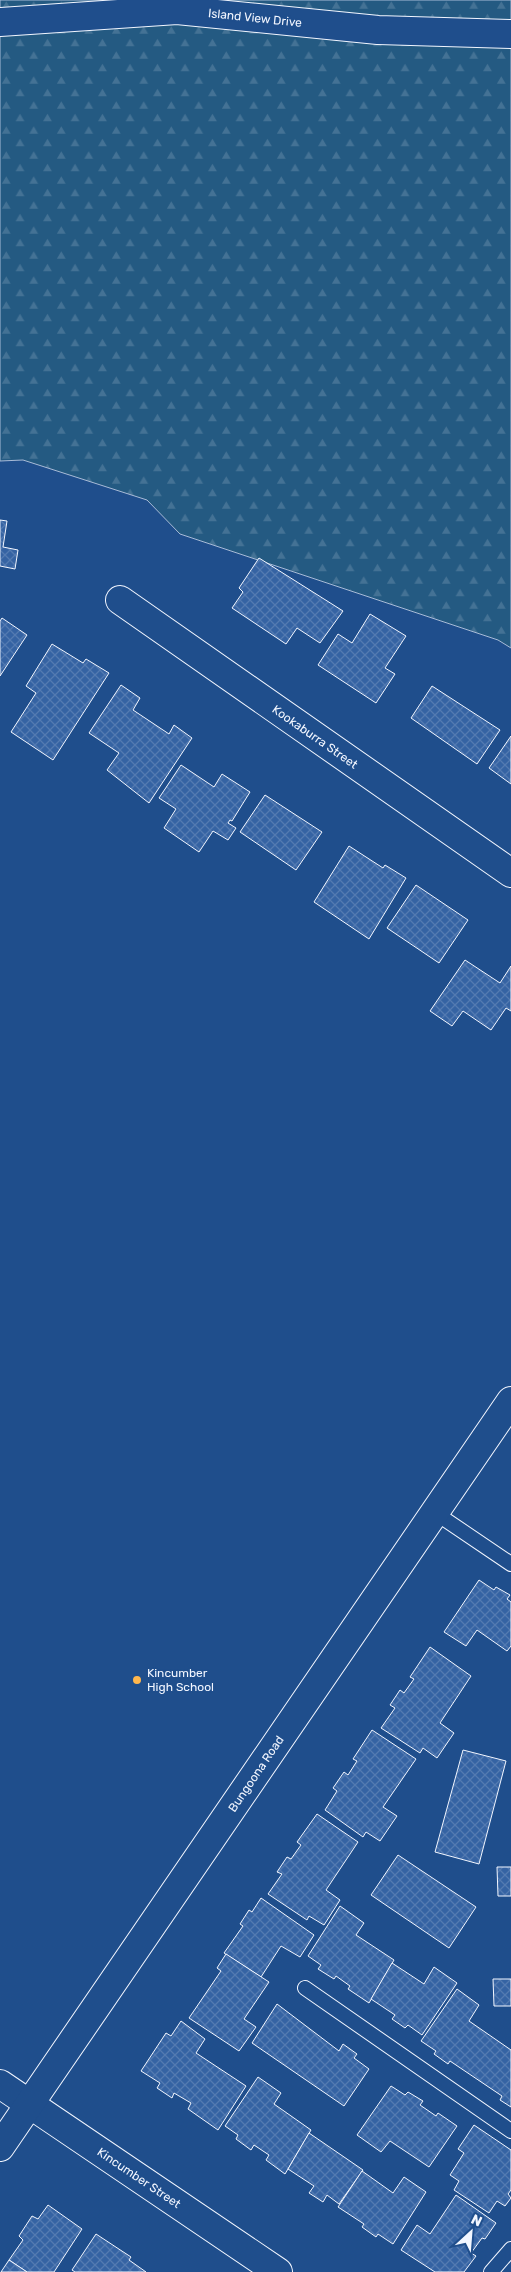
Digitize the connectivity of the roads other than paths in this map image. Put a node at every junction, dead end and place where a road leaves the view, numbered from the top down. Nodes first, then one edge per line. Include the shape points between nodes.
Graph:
1 (0, 22) edge
2 (511, 34) edge
3 (120, 600) dead end
4 (511, 873) edge
5 (511, 1401) edge
6 (434, 1512) junction
7 (511, 1564) edge
8 (306, 1988) dead end
9 (0, 2084) edge
10 (30, 2105) junction
11 (511, 2131) edge
12 (0, 2147) edge
13 (511, 2249) edge
14 (278, 2272) edge
15 (491, 2272) edge

1 - 2 street, Island View Drive via 177,10 378,30
3 - 4 street, Kookaburra Street
5 - 6 street, Bungoona Road
6 - 7 lane
6 - 10 street, Bungoona Road
8 - 11 lane
9 - 10 street, Kincumber Street
10 - 12 street, Bungoona Road
10 - 14 street, Kincumber Street
13 - 15 lane

